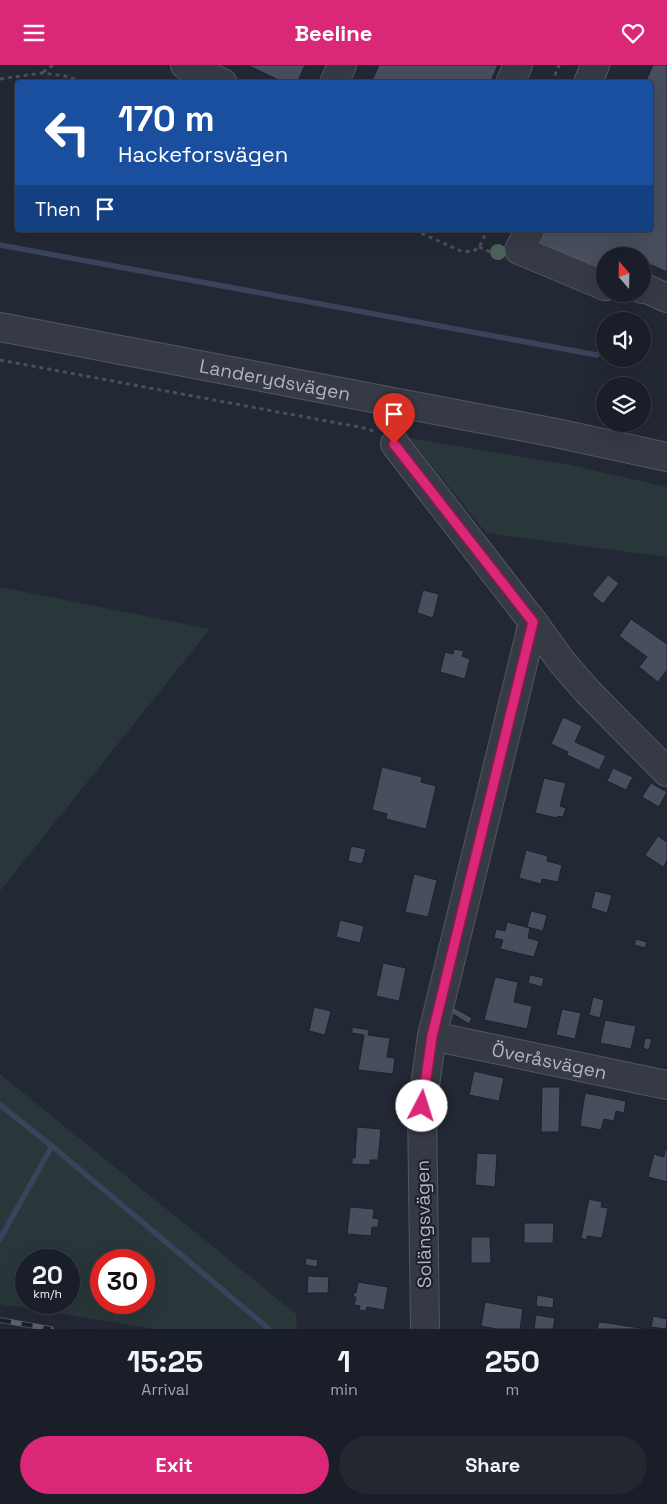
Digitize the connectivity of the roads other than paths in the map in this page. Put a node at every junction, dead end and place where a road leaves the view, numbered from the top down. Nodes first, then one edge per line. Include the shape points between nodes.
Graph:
1 (185, 65) edge
2 (342, 65) edge
3 (518, 65) edge
4 (595, 65) edge
5 (217, 80) edge
6 (335, 80) edge
7 (511, 80) edge
8 (589, 80) edge
9 (529, 232) edge
10 (596, 282) edge
11 (651, 291) edge
12 (667, 298) edge
13 (0, 327) edge
14 (394, 444) road end
15 (667, 457) edge
16 (533, 622) junction
17 (667, 772) edge
18 (432, 1036) junction
19 (667, 1085) edge
20 (426, 1329) edge

1 - 5 street
2 - 6 street
3 - 7 street
4 - 8 street
9 - 10 street via 519,250
11 - 12 street
13 - 15 street, Landerydsvägen
14 - 16 street
16 - 17 street via 587,691
16 - 18 street, Solängsvägen
18 - 19 street, Överåsvägen
18 - 20 street, Solängsvägen via 422,1106

